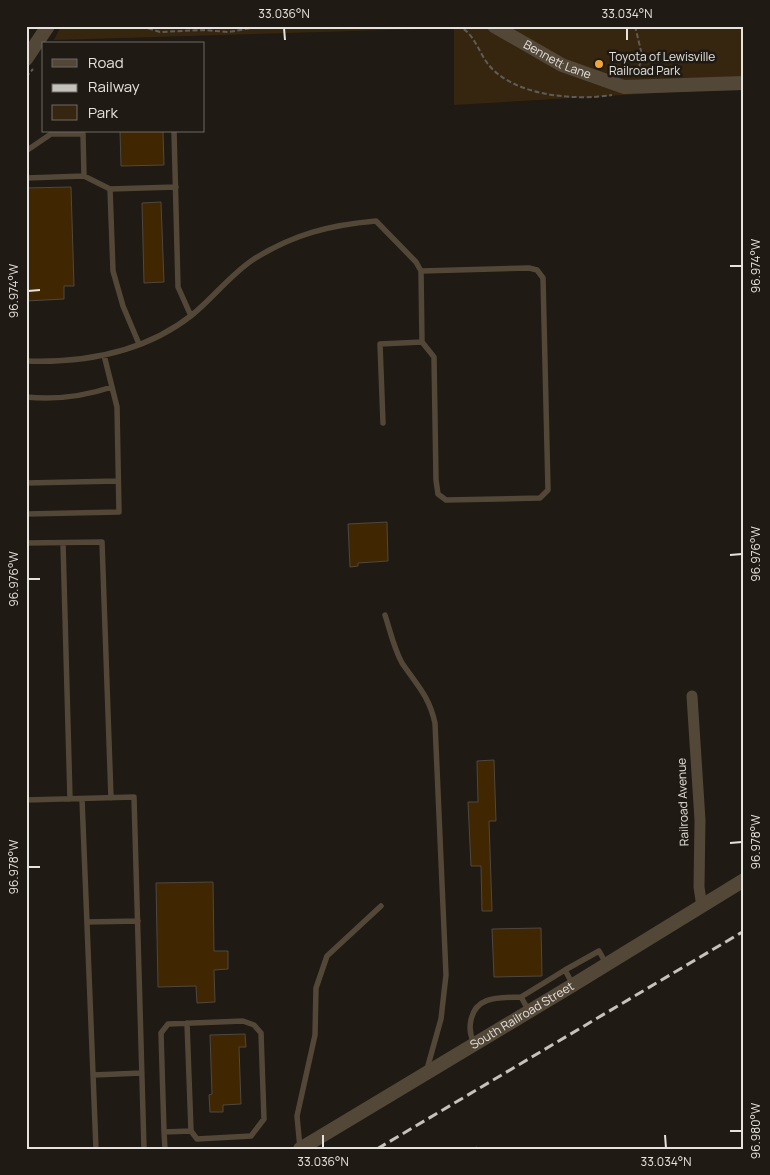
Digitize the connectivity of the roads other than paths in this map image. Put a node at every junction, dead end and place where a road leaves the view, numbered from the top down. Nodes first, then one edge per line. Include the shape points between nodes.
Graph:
1 (48, 26) edge
2 (494, 26) edge
3 (42, 42) edge
4 (41, 46) edge
5 (26, 59) edge
6 (744, 83) edge
7 (174, 132) edge
8 (26, 151) edge
9 (84, 176) junction
10 (26, 178) edge
11 (176, 187) junction
12 (110, 189) junction
13 (421, 271) junction
14 (190, 316) junction
15 (422, 342) junction
16 (140, 344) junction
17 (104, 355) junction
18 (26, 361) edge
19 (112, 387) junction
20 (26, 397) edge
21 (383, 423) dead end
22 (118, 481) junction
23 (26, 483) edge
24 (26, 514) edge
25 (26, 543) edge
26 (63, 543) junction
27 (386, 615) dead end
28 (692, 696) dead end
29 (111, 798) junction
30 (70, 799) junction
31 (82, 799) junction
32 (26, 800) edge
33 (744, 880) edge
34 (381, 906) dead end
35 (702, 907) junction
36 (138, 920) junction
37 (87, 922) junction
38 (607, 965) junction
39 (565, 970) junction
40 (573, 985) junction
41 (520, 997) junction
42 (529, 1012) junction
43 (187, 1023) junction
44 (474, 1045) junction
45 (142, 1073) junction
46 (426, 1073) junction
47 (93, 1075) junction
48 (164, 1132) junction
49 (191, 1132) junction
50 (300, 1148) edge
51 (96, 1149) edge
52 (144, 1149) edge
53 (165, 1149) edge

1 - 3 street
2 - 6 street, Bennett Lane via 562,65 624,87
4 - 5 street
7 - 11 lane
8 - 9 lane via 50,134 82,134
9 - 10 lane
9 - 12 lane
11 - 12 lane
11 - 14 lane via 178,287
12 - 16 lane via 113,271 123,306
13 - 14 lane via 376,221 336,224 283,243 253,260
13 - 15 lane
13 - 15 lane via 529,268 537,270 543,278 548,490 540,498 446,500 438,494 434,357
14 - 16 lane
15 - 21 lane via 380,344
16 - 17 lane
17 - 18 lane via 54,362
17 - 19 lane
19 - 20 lane via 65,397
19 - 22 lane via 117,407
22 - 23 lane
22 - 24 lane via 119,512
25 - 26 lane
26 - 29 lane via 102,542
26 - 30 lane
27 - 46 lane via 402,662 432,706 435,724 446,975 441,1019
28 - 35 street, Railroad Avenue
29 - 31 lane
29 - 36 lane via 134,797
30 - 31 lane
30 - 32 lane
31 - 37 lane
33 - 35 street, South Railroad Street
34 - 50 lane via 327,956 318,980 315,1035 297,1116
35 - 38 street, South Railroad Street
36 - 37 lane
36 - 45 lane
37 - 47 lane
38 - 39 lane via 599,951
38 - 40 street, South Railroad Street
39 - 40 lane
39 - 41 lane
40 - 42 street, South Railroad Street
41 - 42 lane
41 - 44 lane via 491,999 474,1008 469,1027
42 - 44 street, South Railroad Street
43 - 48 lane via 168,1024 161,1033
43 - 49 lane
43 - 49 lane via 243,1021 254,1025 261,1033 264,1119 258,1130 251,1136 197,1139
44 - 46 street, South Railroad Street
45 - 47 lane
45 - 52 lane
46 - 50 street, South Railroad Street
47 - 51 lane
48 - 49 lane
48 - 53 lane

